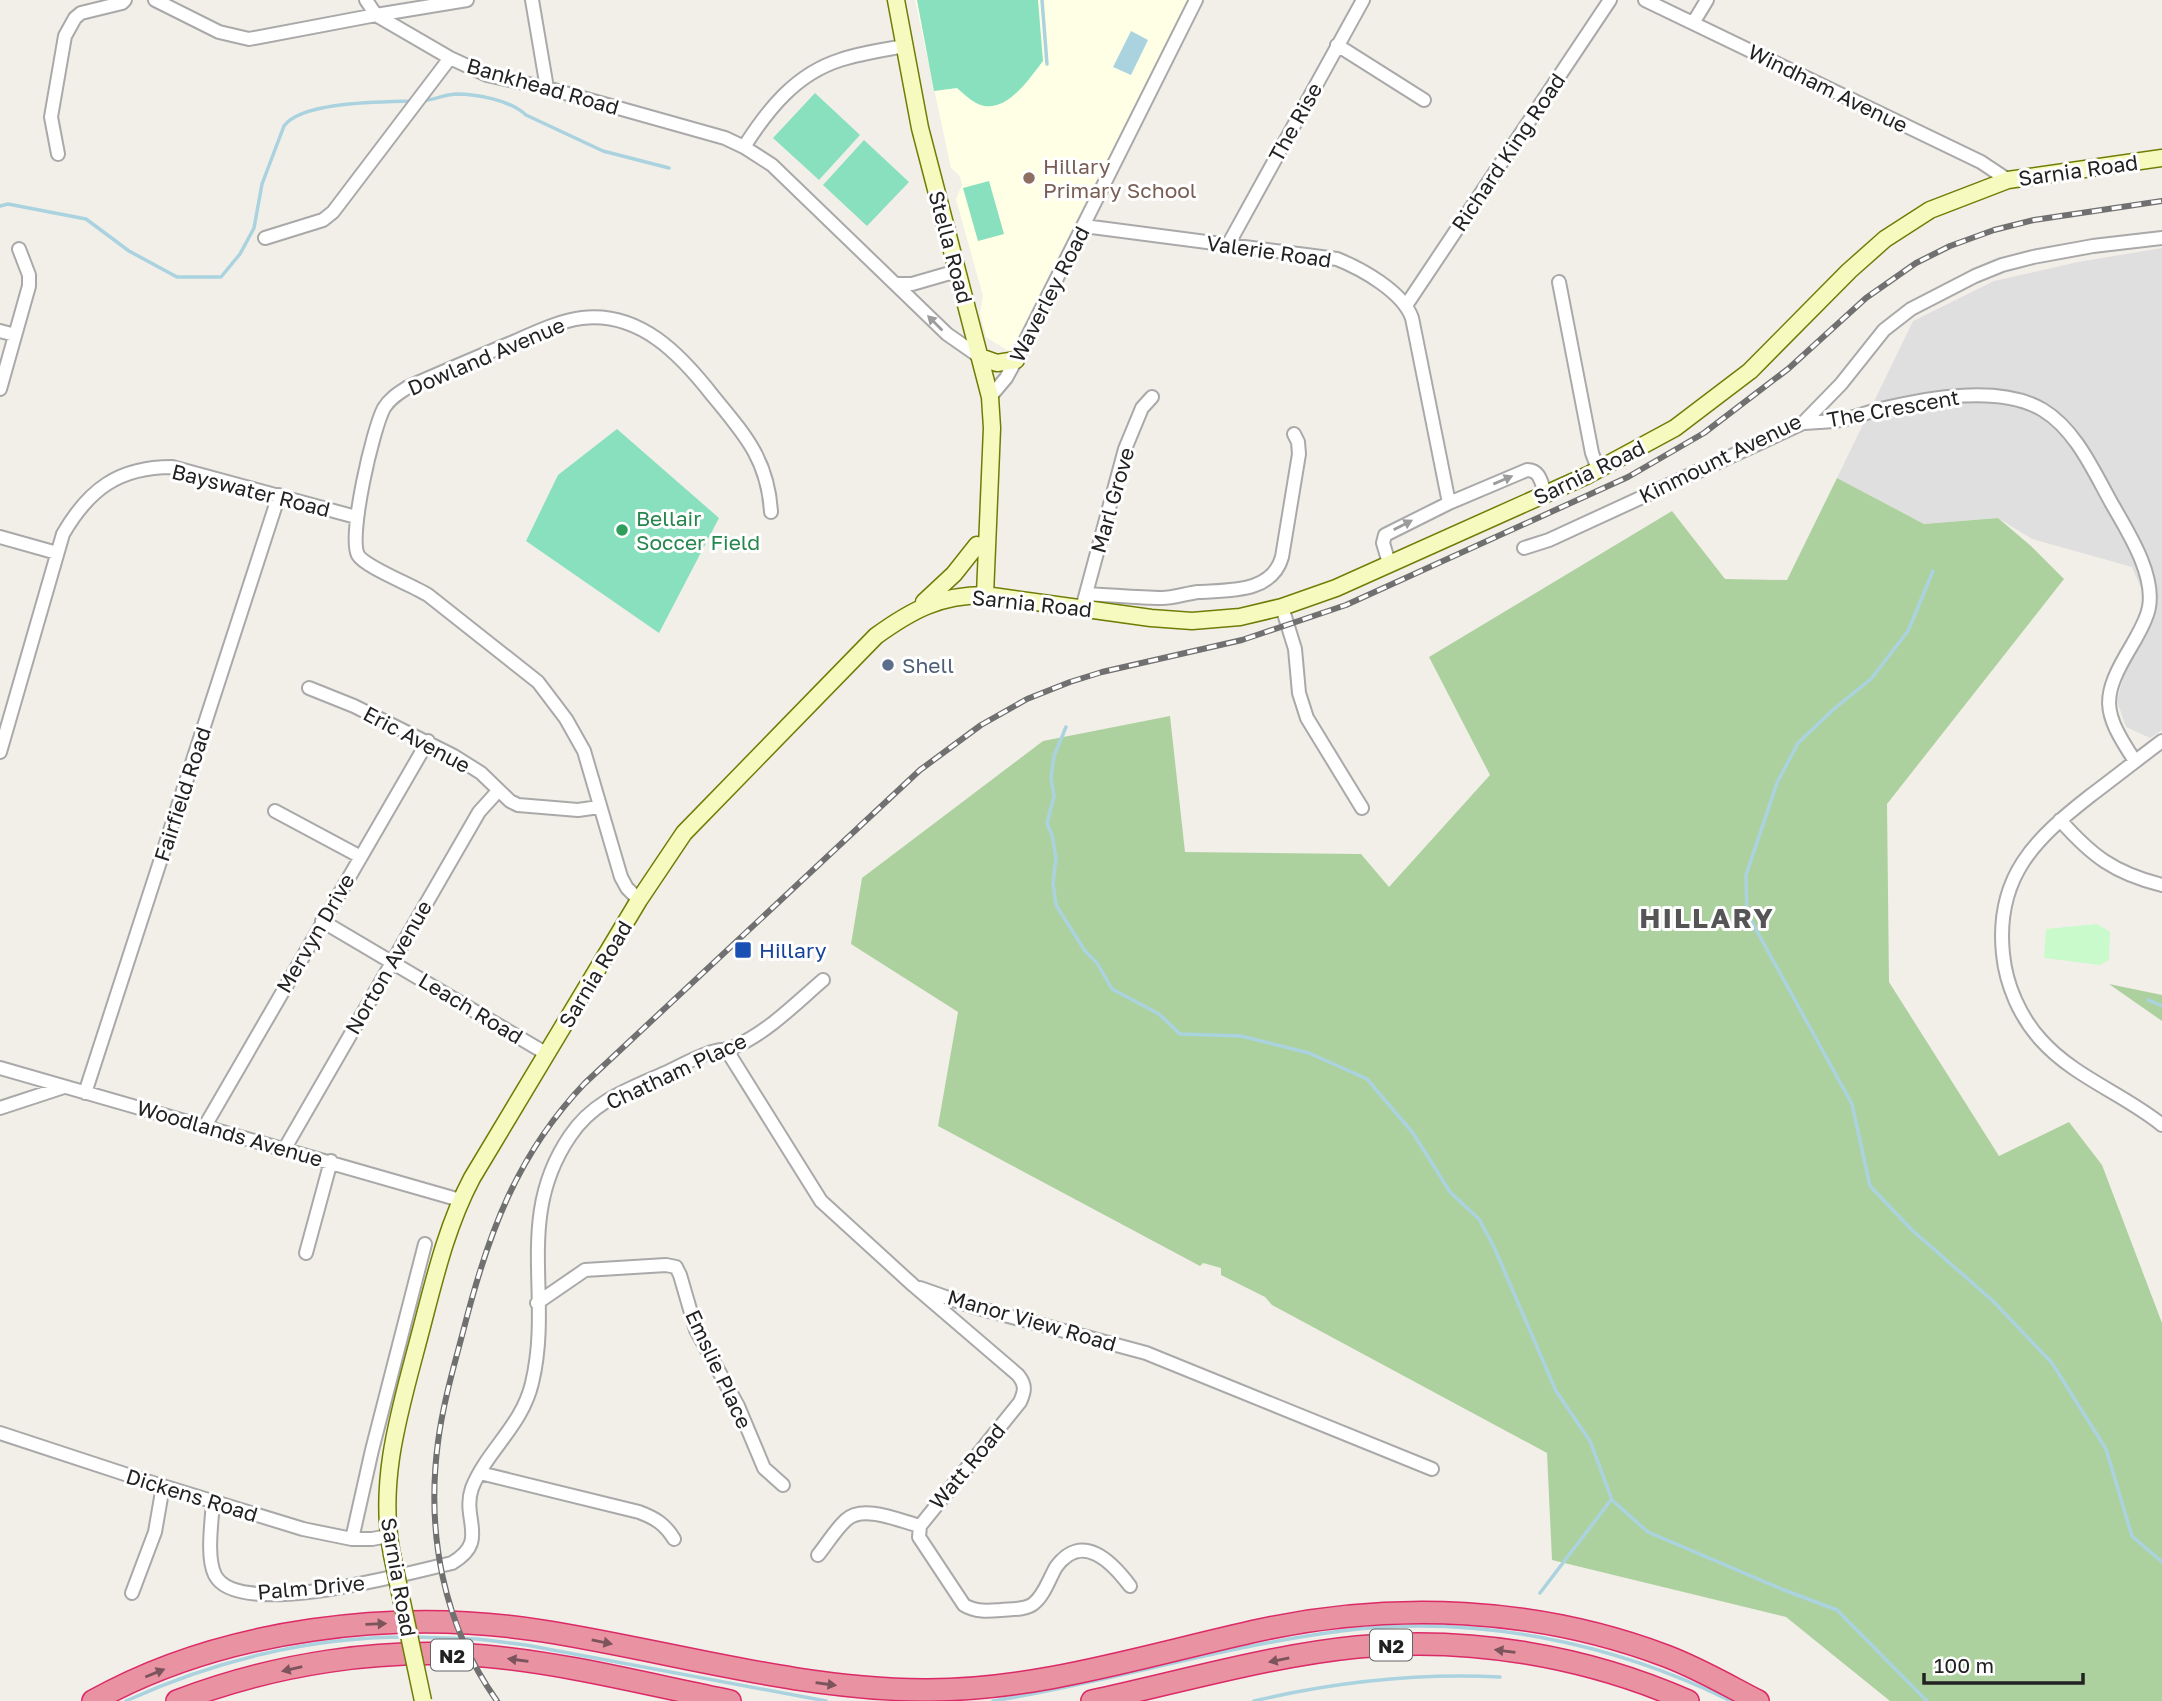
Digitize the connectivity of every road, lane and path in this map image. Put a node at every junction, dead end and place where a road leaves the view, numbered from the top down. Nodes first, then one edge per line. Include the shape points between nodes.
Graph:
1 (125, 0) edge
2 (155, 0) edge
3 (366, 0) edge
4 (467, 0) edge
5 (532, 0) edge
6 (896, 0) edge
7 (1196, 0) edge
8 (1363, 0) edge
9 (1610, 0) edge
10 (1645, 0) edge
11 (1707, 0) edge
12 (376, 15) junction
13 (1693, 23) junction
14 (905, 46) junction
15 (1337, 46) junction
16 (450, 58) junction
17 (547, 88) junction
18 (1424, 100) dead end
19 (744, 147) junction
20 (58, 154) dead end
21 (2162, 158) edge
22 (2008, 180) junction
23 (1084, 226) junction
24 (265, 238) dead end
25 (2162, 238) edge
26 (1228, 246) junction
27 (19, 249) dead end
28 (957, 271) junction
29 (1559, 282) dead end
30 (896, 284) junction
31 (1406, 304) junction
32 (0, 331) edge
33 (15, 335) junction
34 (980, 357) junction
35 (1016, 360) junction
36 (0, 389) edge
37 (990, 397) junction
38 (1152, 397) dead end
39 (1803, 423) junction
40 (1294, 434) dead end
41 (1598, 470) junction
42 (1545, 494) junction
43 (279, 495) junction
44 (988, 496) junction
45 (1449, 503) junction
46 (771, 512) dead end
47 (356, 517) junction
48 (0, 537) edge
49 (978, 545) junction
50 (1524, 548) dead end
51 (57, 553) junction
52 (1389, 564) junction
53 (979, 595) junction
54 (1084, 601) junction
55 (1282, 607) junction
56 (914, 611) junction
57 (309, 688) dead end
58 (428, 741) junction
59 (2162, 741) edge
60 (0, 752) edge
61 (2135, 761) junction
62 (498, 791) junction
63 (599, 807) junction
64 (1362, 808) dead end
65 (275, 811) dead end
66 (2060, 820) junction
67 (359, 856) junction
68 (2162, 885) edge
69 (639, 900) junction
70 (322, 921) junction
71 (391, 961) junction
72 (823, 980) dead end
73 (726, 1049) junction
74 (547, 1054) junction
75 (0, 1068) edge
76 (65, 1087) junction
77 (85, 1093) junction
78 (0, 1108) edge
79 (2162, 1125) edge
80 (205, 1126) junction
81 (285, 1148) junction
82 (331, 1161) junction
83 (460, 1200) junction
84 (425, 1244) dead end
85 (306, 1253) dead end
86 (913, 1285) junction
87 (537, 1303) junction
88 (408, 1309) junction
89 (426, 1312) junction
90 (0, 1433) edge
91 (1432, 1469) dead end
92 (480, 1473) junction
93 (783, 1485) dead end
94 (163, 1486) junction
95 (213, 1501) junction
96 (920, 1526) junction
97 (388, 1536) junction
98 (352, 1539) junction
99 (674, 1539) dead end
100 (818, 1555) dead end
101 (1130, 1586) dead end
102 (132, 1593) dead end
103 (1549, 1657) junction
104 (93, 1701) edge
105 (177, 1701) edge
106 (423, 1701) edge
107 (730, 1701) edge
108 (1092, 1701) edge
109 (1660, 1701) edge
110 (1688, 1701) edge
111 (1758, 1701) edge

1 - 20 street via 82,12 65,36 51,117
2 - 12 street via 219,32 249,39
3 - 12 street
4 - 12 street
5 - 17 street
6 - 14 main road, Stella Road
7 - 23 street, Waverley Road
8 - 15 street, The Rise
9 - 31 street, Richard King Road
10 - 13 street, Windham Avenue
11 - 13 street
12 - 16 street, Bankhead Road
13 - 22 street, Windham Avenue via 1981,162
14 - 19 street via 838,60 807,76 772,106
14 - 28 main road, Stella Road via 920,128
15 - 18 street
15 - 26 street, The Rise
16 - 17 street, Bankhead Road via 487,75
16 - 24 street via 333,212 323,220
17 - 19 street, Bankhead Road
19 - 30 street, Bankhead Road via 772,165
21 - 22 main road, Sarnia Road
22 - 41 main road, Sarnia Road via 1930,210 1885,239 1723,393 1675,428
23 - 26 street, Valerie Road
23 - 35 street, Waverley Road
25 - 39 street, Kinmount Avenue via 2033,257 1975,276 1911,309 1884,330
26 - 31 street, Valerie Road via 1337,259
27 - 33 street via 29,286
28 - 30 street
28 - 34 main road, Stella Road
29 - 41 street
34 -> 30 street, Bankhead Road via 947,334
31 - 45 street
32 - 33 street
33 - 36 street
34 - 35 main road via 997,363
34 - 37 main road, Stella Road
35 - 37 street, Waverley Road
37 - 44 main road, Stella Road
38 - 54 street, Marl Grove via 1142,408 1125,449
39 - 50 street, Kinmount Avenue
39 - 61 street, The Crescent via 1969,395 2029,403 2062,426 2112,504 2148,578 2149,609 2109,696 2113,729
40 - 54 street via 1299,454 1276,572 1242,589
41 - 42 main road, Sarnia Road
45 -> 42 street via 1527,470 1538,473
42 - 52 main road, Sarnia Road
43 - 47 street, Bayswater Road
43 - 51 street, Bayswater Road via 172,467 131,472 92,494 74,515
43 - 77 street, Fairfield Road
44 - 49 main road, Stella Road
44 - 53 main road, Stella Road
52 -> 45 street via 1385,535
46 - 47 street, Dowland Avenue via 760,461 681,357 631,325 582,318 547,328 395,395 379,422
47 - 63 street, Dowland Avenue via 355,546 366,563 428,595 551,697 584,751
48 - 51 street
49 - 53 main road, Stella Road
49 - 56 main road
51 - 60 street, Bayswater Road
52 - 55 main road, Sarnia Road
53 - 54 main road, Sarnia Road
53 - 56 main road, Sarnia Road via 944,598
54 - 55 main road, Sarnia Road via 1192,621
55 - 64 street via 1307,718
56 - 69 main road, Sarnia Road via 876,636 848,663 684,833
57 - 58 street, Eric Avenue
58 - 62 street, Eric Avenue via 481,773
58 - 67 street, Mervyn Drive
59 - 61 street
61 - 66 street
62 - 63 street, Eric Avenue via 510,801 530,807
62 - 71 street, Norton Avenue via 479,811
63 - 69 street, Dowland Avenue via 621,877
65 - 67 street
66 - 68 street via 2103,861
66 - 79 street via 2028,853 2012,883 2002,930 2008,982 2040,1040
67 - 70 street, Mervyn Drive
69 - 74 main road, Sarnia Road
70 - 71 street, Leach Road
70 - 80 street, Mervyn Drive
71 - 74 street, Leach Road
71 - 81 street, Norton Avenue
72 - 73 street, Chatham Place via 773,1022
73 - 86 street, Manor View Road via 813,1192
73 - 87 street, Chatham Place via 619,1092 587,1115 570,1135 543,1189
74 - 83 main road, Sarnia Road
75 - 76 street, Woodlands Avenue
76 - 77 street, Woodlands Avenue
76 - 78 street
77 - 80 street, Woodlands Avenue
80 - 81 street, Woodlands Avenue
81 - 82 street, Woodlands Avenue
82 - 83 street, Woodlands Avenue
82 - 85 street
83 - 89 main road, Sarnia Road
84 - 88 street
86 - 91 street, Manor View Road via 971,1306 1146,1353
86 - 96 street, Watt Road via 1024,1383 1020,1402
87 - 92 street, Palm Drive via 535,1369 528,1396
87 - 93 street, Emslie Place via 592,1268 676,1267 696,1330 738,1406 760,1461
88 - 89 street
88 - 98 street
89 - 97 main road, Sarnia Road via 388,1468
90 - 94 street, Dickens Road
92 - 95 street, Palm Drive via 471,1494 472,1541 463,1557 341,1589 247,1593 222,1584 211,1562
92 - 99 street via 639,1511 656,1519
94 - 95 street, Dickens Road
94 - 102 street via 152,1542
95 - 98 street, Dickens Road
96 - 100 street via 878,1515 851,1517
96 - 101 street, Watt Road via 919,1536 970,1609 1028,1607 1039,1598 1057,1566 1078,1552 1094,1552
97 - 98 street, Dickens Road
97 - 106 main road, Sarnia Road, bridge
103 -> 108 highway, N2 via 1480,1647 1357,1647 1283,1658
103 - 109 highway
103 - 110 highway, N2 via 1634,1679
104 -> 111 highway, N2 via 190,1659 273,1637 372,1624 486,1624 796,1680 881,1690 931,1690 1050,1677 1319,1619 1404,1612 1510,1618 1600,1635 1675,1659
107 -> 105 highway, N2 via 525,1661 440,1654 322,1662

